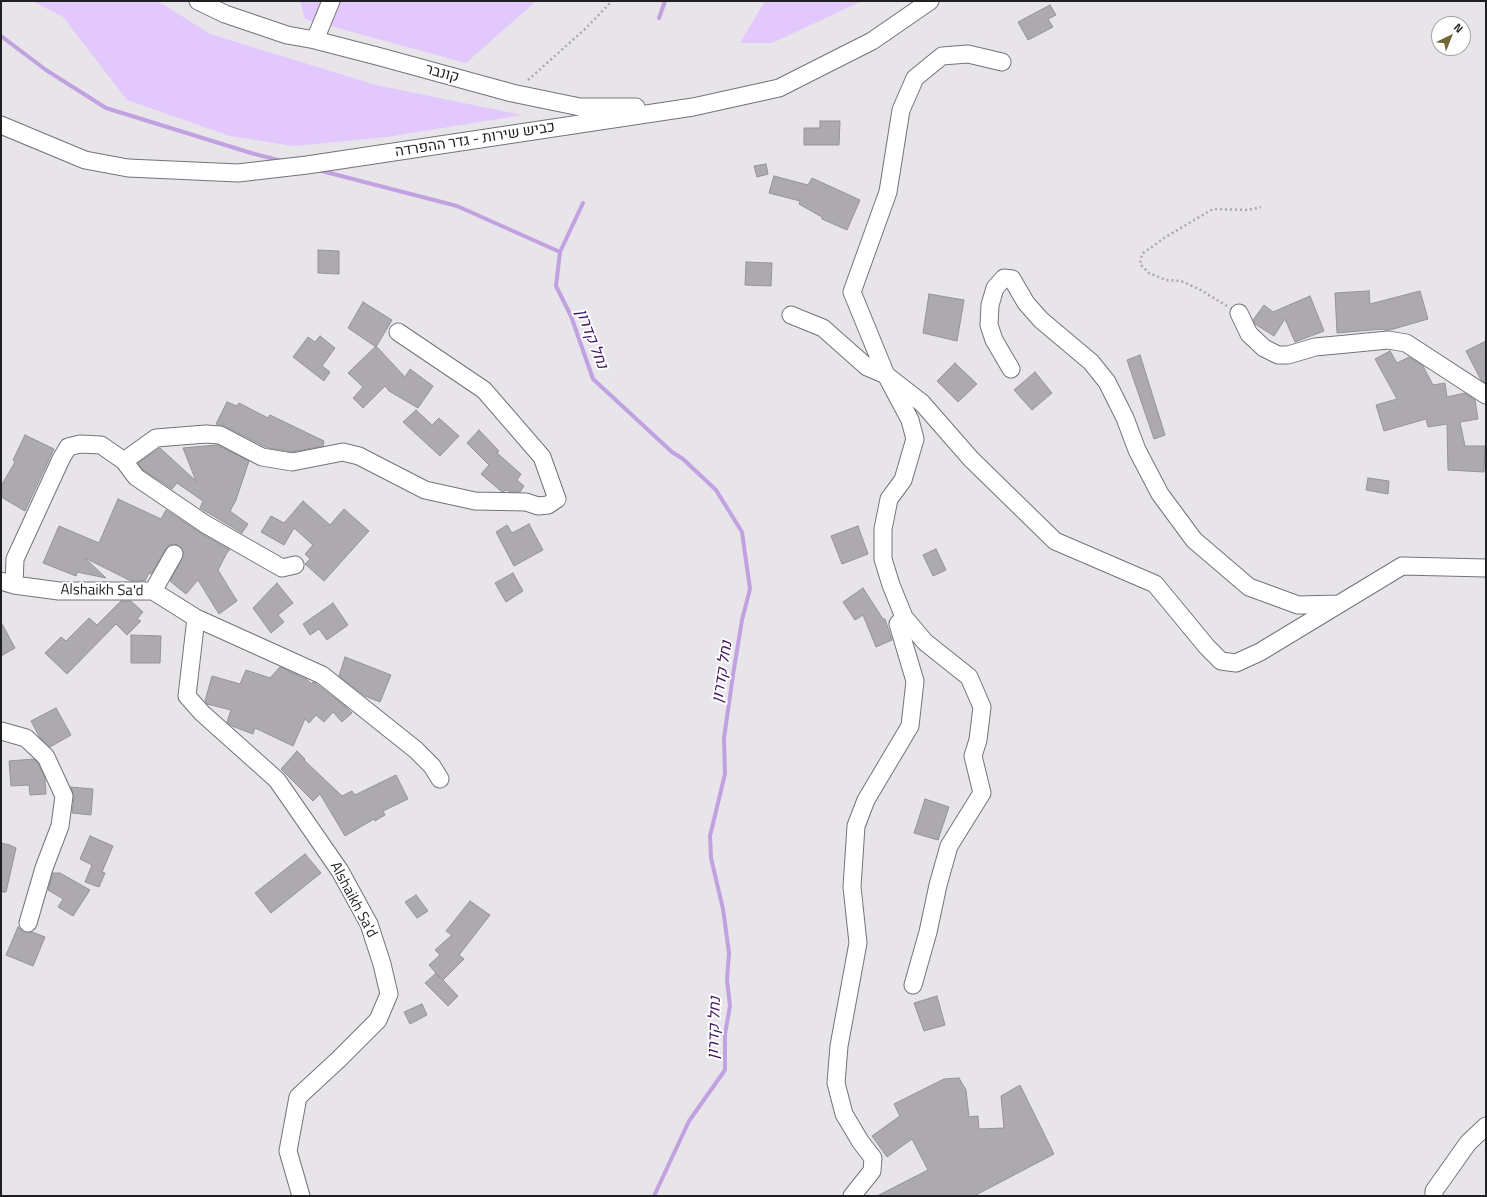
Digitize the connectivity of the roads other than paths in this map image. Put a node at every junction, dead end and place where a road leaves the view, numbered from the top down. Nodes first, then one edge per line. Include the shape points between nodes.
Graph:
1 (198, 1) edge
2 (331, 1) edge
3 (930, 1) edge
4 (315, 40) junction
5 (1002, 62) dead end
6 (693, 107) junction
7 (1, 125) edge
8 (1239, 313) road end
9 (791, 315) dead end
10 (398, 332) dead end
11 (1012, 369) dead end
12 (886, 375) junction
13 (1486, 395) edge
14 (124, 461) junction
15 (174, 554) dead end
16 (295, 565) dead end
17 (1486, 568) edge
18 (7, 583) edge
19 (153, 591) junction
20 (1341, 604) junction
21 (904, 617) junction
22 (196, 618) junction
23 (1, 731) edge
24 (440, 779) dead end
25 (28, 923) dead end
26 (913, 985) dead end
27 (1486, 1126) edge
28 (302, 1196) edge
29 (852, 1196) edge
30 (1434, 1196) edge

1 - 4 street, קונבר via 225,14 280,33
2 - 4 street
3 - 6 street, כביש שירות - גדר ההפרדה via 872,41 779,88
4 - 6 street, קונבר via 512,93 580,107
5 - 12 street via 968,54 942,56 914,78 901,110 888,192 852,292
6 - 7 street, כביש שירות - גדר ההפרדה via 238,173 128,168 85,160
8 - 13 street via 1249,334 1264,348 1278,354 1288,355 1315,347 1388,340 1406,343
9 - 12 street via 823,328 867,367
10 - 14 street via 484,390 542,457 557,499 548,505 538,506 526,502 475,502 425,490 359,456 343,452 292,462 262,457 220,435 156,438
11 - 20 street via 994,340 989,325 990,305 995,288 1004,278 1012,279 1026,303 1041,320 1091,362 1107,382 1160,494 1194,540 1250,587 1298,605
12 - 20 street via 922,403 971,459 1055,541 1155,584 1221,661 1236,663 1260,652
12 - 21 street via 910,420 915,440 904,480 889,499 883,529 883,559
14 - 16 street via 136,477 205,524 282,568
14 - 18 street via 101,445 80,444 68,447 15,559
15 - 19 street
17 - 20 street via 1402,566
18 - 19 street, Alshaikh Sa'd via 59,591
19 - 22 street, Alshaikh Sa'd
21 - 26 street via 925,642 969,677 982,707 978,740 973,756 982,793 949,846
21 - 29 street via 898,624 915,681 910,726 866,800 856,826 852,887 858,943 839,1046 836,1083 844,1114 873,1158 872,1171
22 - 24 street, Alshaikh Sa'd via 322,675 416,750 432,766
22 - 28 street, Alshaikh Sa'd via 187,696 202,713 277,780 336,866 369,924 389,994 378,1020 298,1097 288,1151
23 - 25 street via 26,738 46,758 64,796 60,826 44,868
27 - 30 street via 1468,1143 1434,1191

